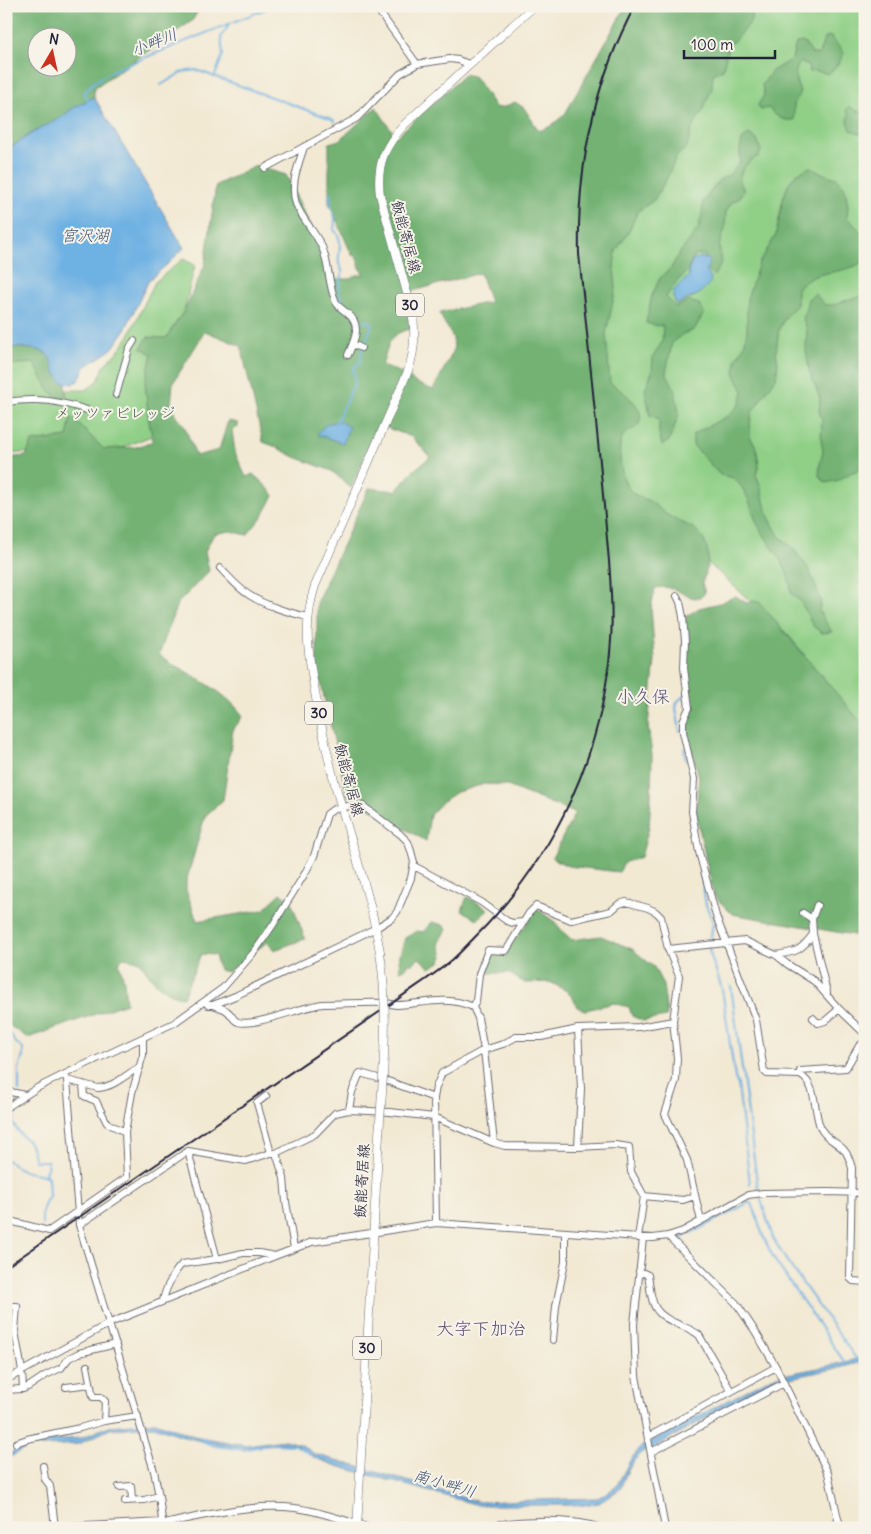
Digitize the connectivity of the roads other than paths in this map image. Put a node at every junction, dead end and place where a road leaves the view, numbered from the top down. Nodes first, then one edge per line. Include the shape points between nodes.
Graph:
1 (375, 6) edge
2 (534, 6) edge
3 (417, 64) junction
4 (469, 64) junction
5 (304, 147) junction
6 (266, 168) dead end
7 (134, 340) dead end
8 (353, 344) junction
9 (361, 348) dead end
10 (348, 355) dead end
11 (116, 396) dead end
12 (6, 402) edge
13 (90, 412) dead end
14 (220, 568) dead end
15 (677, 596) dead end
16 (307, 617) junction
17 (341, 807) junction
18 (414, 866) junction
19 (817, 904) dead end
20 (802, 913) dead end
21 (812, 919) junction
22 (523, 922) junction
23 (376, 928) junction
24 (813, 934) junction
25 (726, 943) junction
26 (668, 949) junction
27 (776, 955) junction
28 (827, 995) junction
29 (205, 1002) junction
30 (212, 1005) junction
31 (473, 1007) junction
32 (838, 1009) junction
33 (812, 1018) dead end
34 (672, 1020) junction
35 (578, 1029) junction
36 (865, 1034) edge
37 (142, 1039) junction
38 (865, 1041) edge
39 (484, 1050) junction
40 (140, 1067) junction
41 (800, 1075) junction
42 (66, 1077) junction
43 (83, 1084) junction
44 (6, 1092) edge
45 (25, 1095) junction
46 (266, 1096) dead end
47 (434, 1098) junction
48 (6, 1108) edge
49 (349, 1110) junction
50 (434, 1117) junction
51 (125, 1132) junction
52 (494, 1143) junction
53 (578, 1148) junction
54 (188, 1151) junction
55 (274, 1153) junction
56 (851, 1192) junction
57 (865, 1193) edge
58 (644, 1196) junction
59 (695, 1196) junction
60 (77, 1212) junction
61 (6, 1220) edge
62 (701, 1221) junction
63 (436, 1223) junction
64 (79, 1225) junction
65 (374, 1233) junction
66 (565, 1233) junction
67 (668, 1236) junction
68 (640, 1238) junction
69 (294, 1248) junction
70 (275, 1256) junction
71 (217, 1259) junction
72 (639, 1271) junction
73 (865, 1282) edge
74 (163, 1301) junction
75 (6, 1306) edge
76 (110, 1323) junction
77 (554, 1340) dead end
78 (116, 1344) junction
79 (87, 1366) dead end
80 (777, 1369) junction
81 (22, 1371) junction
82 (6, 1380) edge
83 (784, 1382) junction
84 (90, 1384) junction
85 (66, 1388) dead end
86 (23, 1389) junction
87 (6, 1390) edge
88 (731, 1391) junction
89 (139, 1417) junction
90 (104, 1421) junction
91 (648, 1438) junction
92 (16, 1443) dead end
93 (651, 1451) junction
94 (43, 1466) dead end
95 (119, 1487) dead end
96 (160, 1496) junction
97 (163, 1524) edge
98 (839, 1524) edge
99 (144, 1525) edge
100 (357, 1526) edge
101 (55, 1527) edge
102 (48, 1528) edge
103 (370, 1528) edge
104 (478, 1528) edge
105 (601, 1528) edge
106 (665, 1528) edge
107 (829, 1528) edge

1 - 3 street
2 - 4 main road, 飯能寄居線 / 30
3 - 4 street via 450,59
3 - 5 street via 400,74 357,118
4 - 16 main road, 飯能寄居線 / 30 via 397,132 384,151 380,195 412,311 414,346 408,371 315,586
5 - 6 street
5 - 8 street via 294,185 296,204 322,248 335,301 354,321
7 - 11 street
8 - 9 street
8 - 10 street
12 - 13 street via 43,400 66,403
14 - 16 street via 251,596
15 - 25 street via 684,633 689,708 682,726 694,779 692,812 699,852
16 - 17 main road, 飯能寄居線 / 30 via 307,644 320,720
17 - 18 street via 363,806 400,834 408,842
17 - 23 main road, 飯能寄居線 / 30
17 - 29 street via 327,814 314,856 256,951 223,988
18 - 22 street via 481,902 508,921
18 - 23 street via 397,912
19 - 21 street
20 - 21 street
21 - 24 street
22 - 26 street via 536,906 571,920 611,911 626,902 648,908 661,917
22 - 31 street via 506,951 488,950 479,974
23 - 30 street
23 - 65 main road, 飯能寄居線 / 30, bridge via 385,994 385,1036
24 - 27 street via 797,951
24 - 28 street
25 - 26 street
25 - 27 street via 745,941
25 - 41 street via 756,1020 764,1071 772,1075
26 - 34 street via 679,976
27 - 28 street via 814,980
28 - 32 street
29 - 30 street
29 - 37 street
30 - 31 street via 243,1022 265,1020 323,1004 395,1005 435,1000
31 - 39 street
32 - 33 street via 825,1021 818,1023
32 - 36 street
34 - 35 street via 639,1027
34 - 59 street via 676,1080 665,1114 687,1160
35 - 39 street via 541,1037 516,1037
35 - 53 street via 581,1089
37 - 40 street
37 - 42 street
38 - 41 street via 846,1068 800,1071
39 - 47 street via 442,1073
39 - 52 street
40 - 43 street via 103,1088
40 - 51 street
41 - 56 street via 810,1083 820,1128 845,1150 849,1158
42 - 43 street
42 - 45 street
42 - 60 street
43 - 51 street via 84,1096 96,1101 108,1123
44 - 45 street
45 - 48 street
46 - 55 street via 257,1103
47 - 49 street via 360,1073
47 - 50 street
49 - 50 street
49 - 55 street via 335,1113 316,1134
50 - 52 street
50 - 63 street
51 - 60 street via 127,1177
52 - 53 street
53 - 58 street via 629,1147 631,1172
54 - 55 street via 246,1161
54 - 64 street
54 - 71 street
55 - 69 street via 284,1178
56 - 57 street
56 - 62 street via 763,1192 739,1199
56 - 73 street via 850,1278
58 - 59 street via 683,1200
58 - 68 street
59 - 62 street
60 - 61 street via 49,1231
60 - 64 street
62 - 67 street
63 - 65 street
63 - 66 street
64 - 76 street
65 - 69 street via 312,1242
65 - 100 main road, 飯能寄居線 / 30
66 - 68 street
66 - 77 street via 565,1262 556,1306
67 - 68 street
67 - 80 street via 736,1303
68 - 72 street
69 - 70 street
70 - 71 street via 243,1253
70 - 74 street
71 - 74 street via 182,1264
72 - 88 street via 648,1275 655,1308 699,1335
72 - 91 street via 634,1324 636,1376
74 - 76 street
75 - 81 street via 17,1306 15,1331
76 - 78 street
76 - 81 street
78 - 86 street via 79,1353 69,1358 61,1368
78 - 89 street
79 - 84 street
80 - 83 street
80 - 88 street
81 - 82 street
81 - 86 street
83 - 93 street
83 - 98 street via 828,1473
84 - 85 street
84 - 90 street via 93,1397 105,1401
86 - 87 street
88 - 91 street
89 - 90 street
89 - 96 street
90 - 92 street
91 - 93 street
93 - 106 street
94 - 101 street via 50,1486
95 - 96 street via 131,1486 128,1501
96 - 97 street
97 - 99 street
97 - 100 street via 244,1509 277,1507 312,1511
98 - 107 street
99 - 101 street
100 - 103 street
101 - 102 street
104 - 105 street via 561,1521 587,1523

